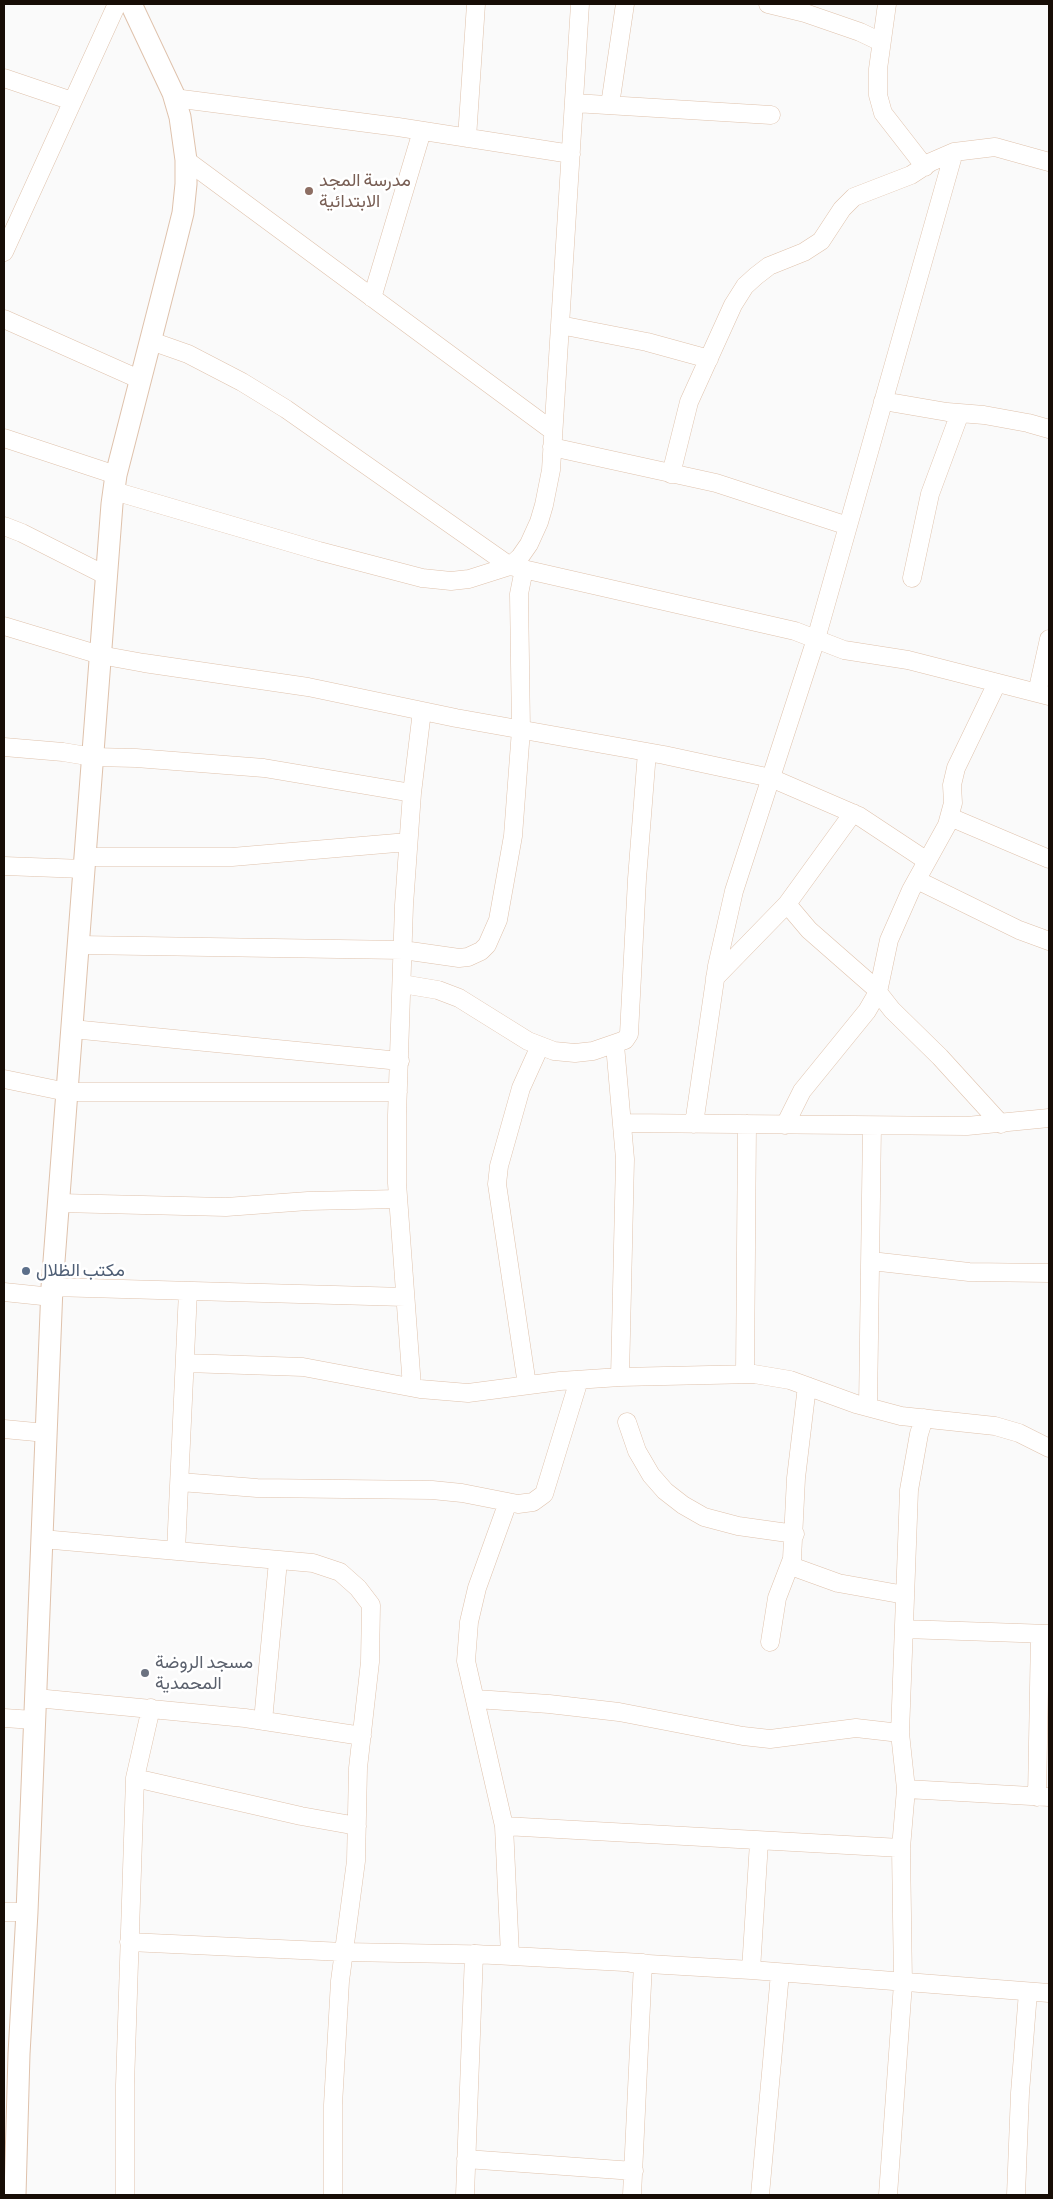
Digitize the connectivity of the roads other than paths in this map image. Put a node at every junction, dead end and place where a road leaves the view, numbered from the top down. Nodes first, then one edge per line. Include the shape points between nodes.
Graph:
1 (117, 4) edge
2 (131, 4) edge
3 (476, 4) edge
4 (580, 4) edge
5 (625, 4) edge
6 (768, 4) edge
7 (887, 4) edge
8 (881, 42) junction
9 (4, 78) edge
10 (174, 98) junction
11 (72, 101) junction
12 (574, 103) junction
13 (610, 105) junction
14 (771, 115) dead end
15 (422, 131) junction
16 (467, 138) junction
17 (954, 152) junction
18 (570, 154) junction
19 (186, 160) junction
20 (1049, 162) edge
21 (925, 166) junction
22 (4, 252) edge
23 (372, 298) junction
24 (4, 319) edge
25 (560, 325) junction
26 (151, 341) junction
27 (709, 358) junction
28 (141, 380) junction
29 (883, 401) junction
30 (960, 413) junction
31 (1049, 429) edge
32 (4, 438) edge
33 (553, 439) junction
34 (671, 474) junction
35 (115, 483) junction
36 (4, 526) edge
37 (848, 526) junction
38 (517, 567) junction
39 (107, 576) junction
40 (912, 578) dead end
41 (4, 626) edge
42 (816, 639) junction
43 (1049, 639) edge
44 (100, 655) junction
45 (997, 683) junction
46 (1043, 695) edge
47 (422, 711) junction
48 (521, 730) junction
49 (4, 747) edge
50 (647, 752) junction
51 (93, 758) junction
52 (771, 778) junction
53 (412, 793) junction
54 (853, 813) junction
55 (950, 817) junction
56 (408, 842) junction
57 (1049, 859) edge
58 (928, 861) junction
59 (85, 863) junction
60 (4, 866) edge
61 (917, 880) junction
62 (787, 904) junction
63 (1049, 941) edge
64 (78, 944) junction
65 (403, 950) junction
66 (715, 978) junction
67 (402, 984) junction
68 (878, 992) junction
69 (72, 1029) junction
70 (615, 1044) junction
71 (540, 1046) junction
72 (400, 1061) junction
73 (4, 1079) edge
74 (67, 1092) junction
75 (398, 1092) junction
76 (1049, 1118) edge
77 (622, 1123) junction
78 (694, 1124) junction
79 (747, 1124) junction
80 (1001, 1124) junction
81 (785, 1125) junction
82 (872, 1126) junction
83 (398, 1199) junction
84 (59, 1202) junction
85 (871, 1261) junction
86 (1049, 1273) edge
87 (188, 1291) junction
88 (4, 1292) edge
89 (52, 1292) junction
90 (405, 1298) junction
91 (186, 1363) junction
92 (745, 1374) junction
93 (620, 1377) junction
94 (579, 1380) junction
95 (527, 1385) junction
96 (806, 1386) junction
97 (412, 1387) junction
98 (868, 1407) junction
99 (924, 1418) junction
100 (627, 1422) dead end
101 (4, 1429) edge
102 (46, 1433) junction
103 (1049, 1448) edge
104 (180, 1482) junction
105 (508, 1502) junction
106 (794, 1534) junction
107 (42, 1539) junction
108 (176, 1551) junction
109 (278, 1561) junction
110 (791, 1566) junction
111 (905, 1595) junction
112 (904, 1629) junction
113 (1045, 1634) edge
114 (770, 1642) dead end
115 (36, 1698) junction
116 (476, 1699) junction
117 (151, 1708) junction
118 (4, 1718) edge
119 (34, 1720) junction
120 (263, 1720) junction
121 (900, 1733) junction
122 (362, 1736) junction
123 (135, 1778) junction
124 (906, 1789) junction
125 (1043, 1797) edge
126 (357, 1826) junction
127 (504, 1826) junction
128 (759, 1842) junction
129 (902, 1848) junction
130 (4, 1912) edge
131 (27, 1912) junction
132 (129, 1942) junction
133 (344, 1952) junction
134 (474, 1954) junction
135 (510, 1954) junction
136 (643, 1963) junction
137 (751, 1970) junction
138 (780, 1973) junction
139 (903, 1983) junction
140 (1028, 1992) junction
141 (1049, 1993) edge
142 (11, 2053) edge
143 (10, 2148) edge
144 (466, 2159) junction
145 (634, 2171) junction
146 (15, 2195) edge
147 (125, 2195) edge
148 (333, 2195) edge
149 (465, 2195) edge
150 (632, 2195) edge
151 (760, 2195) edge
152 (888, 2195) edge
153 (1016, 2195) edge

1 - 11 street
2 - 10 street
3 - 16 street
4 - 12 street
5 - 13 street
6 - 8 street via 805,13
7 - 8 street
8 - 21 street via 878,87 883,113
9 - 11 street
10 - 15 street
10 - 19 street via 184,135
11 - 22 street
12 - 13 street
12 - 18 street
13 - 14 street
15 - 16 street
15 - 23 street
16 - 18 street
17 - 20 street via 995,147
17 - 21 street
17 - 29 street
18 - 25 street
19 - 23 street
19 - 26 street via 183,213
21 - 27 street via 911,175 854,197 821,241 804,252 769,266 756,276 733,305
23 - 33 street
24 - 28 street
25 - 27 street
25 - 33 street
26 - 28 street
26 - 38 street via 188,354 286,409
27 - 34 street via 689,402
28 - 35 street
29 - 30 street
29 - 37 street
30 - 31 street via 1028,422
30 - 40 street via 930,494
32 - 35 street
33 - 34 street
33 - 38 street via 544,505
34 - 37 street via 716,483
35 - 38 street via 319,551 422,578 469,579
35 - 39 street
36 - 39 street
37 - 42 street
38 - 42 street via 795,631
38 - 48 street
39 - 44 street
41 - 44 street
42 - 45 street via 844,650 908,660
42 - 52 street
43 - 46 street
44 - 47 street via 308,687
44 - 51 street
45 - 46 street
45 - 55 street via 956,768
47 - 48 street
47 - 53 street
48 - 50 street
48 - 65 street via 513,836 498,920 487,945 475,954 459,958
49 - 51 street
50 - 52 street
50 - 70 street via 629,1034 625,1040
51 - 53 street via 136,758 264,768
51 - 59 street
52 - 54 street
52 - 66 street via 734,891
53 - 56 street
54 - 58 street
54 - 62 street
55 - 57 street
55 - 58 street
56 - 59 street via 232,857
56 - 65 street
58 - 61 street
59 - 60 street
59 - 64 street
61 - 63 street via 1019,930
61 - 68 street via 888,940
62 - 66 street
62 - 68 street via 809,930 862,974
64 - 65 street
64 - 69 street
65 - 67 street
66 - 78 street
67 - 71 street via 430,988 459,998
67 - 72 street
68 - 80 street
68 - 81 street via 867,1011 802,1091
69 - 72 street
69 - 74 street
70 - 71 street via 575,1053
70 - 77 street
71 - 95 street via 521,1088 497,1184
72 - 75 street
73 - 74 street
74 - 75 street
74 - 84 street
75 - 83 street
76 - 80 street
77 - 78 street
77 - 93 street via 625,1159
78 - 79 street
79 - 81 street
79 - 92 street
80 - 82 street
81 - 82 street
82 - 85 street
83 - 84 street via 226,1207
83 - 90 street
84 - 89 street
85 - 86 street via 969,1272
85 - 98 street
87 - 89 street
87 - 90 street
87 - 91 street
88 - 89 street
89 - 102 street
90 - 97 street
91 - 97 street via 303,1367
91 - 104 street
92 - 93 street
92 - 96 street via 790,1380
93 - 94 street
94 - 95 street
94 - 105 street via 544,1494 526,1504
95 - 97 street via 468,1393
96 - 98 street
96 - 106 street via 796,1478
98 - 99 street
99 - 103 street via 995,1426 1019,1433
99 - 111 street via 918,1434 909,1490
100 - 106 street via 637,1451 651,1475 682,1504 713,1520
101 - 102 street
102 - 107 street
104 - 105 street via 257,1488 432,1490
104 - 108 street
105 - 116 street via 486,1561 469,1622 466,1661
106 - 110 street
107 - 108 street
107 - 115 street
108 - 109 street
109 - 120 street
109 - 122 street via 329,1567 348,1579 371,1605 370,1662
110 - 111 street via 838,1583
110 - 114 street via 777,1598
111 - 112 street
112 - 113 street
112 - 121 street
113 - 125 street
115 - 117 street
115 - 119 street
116 - 121 street via 619,1712 770,1739 856,1728
116 - 127 street
117 - 120 street
117 - 123 street
118 - 119 street
119 - 131 street
120 - 122 street
121 - 124 street
122 - 126 street
123 - 126 street
123 - 132 street
124 - 125 street
124 - 129 street
126 - 133 street via 356,1861
127 - 128 street
127 - 135 street
128 - 129 street
128 - 137 street
129 - 139 street
130 - 131 street
131 - 142 street
132 - 133 street
132 - 147 street
133 - 134 street
133 - 148 street via 333,2105
134 - 135 street
134 - 136 street
134 - 144 street
135 - 136 street
136 - 137 street
136 - 145 street
137 - 138 street
138 - 139 street
138 - 151 street
139 - 140 street
139 - 152 street
140 - 141 street
140 - 153 street
142 - 143 street
143 - 146 street
144 - 145 street
144 - 149 street
145 - 150 street

